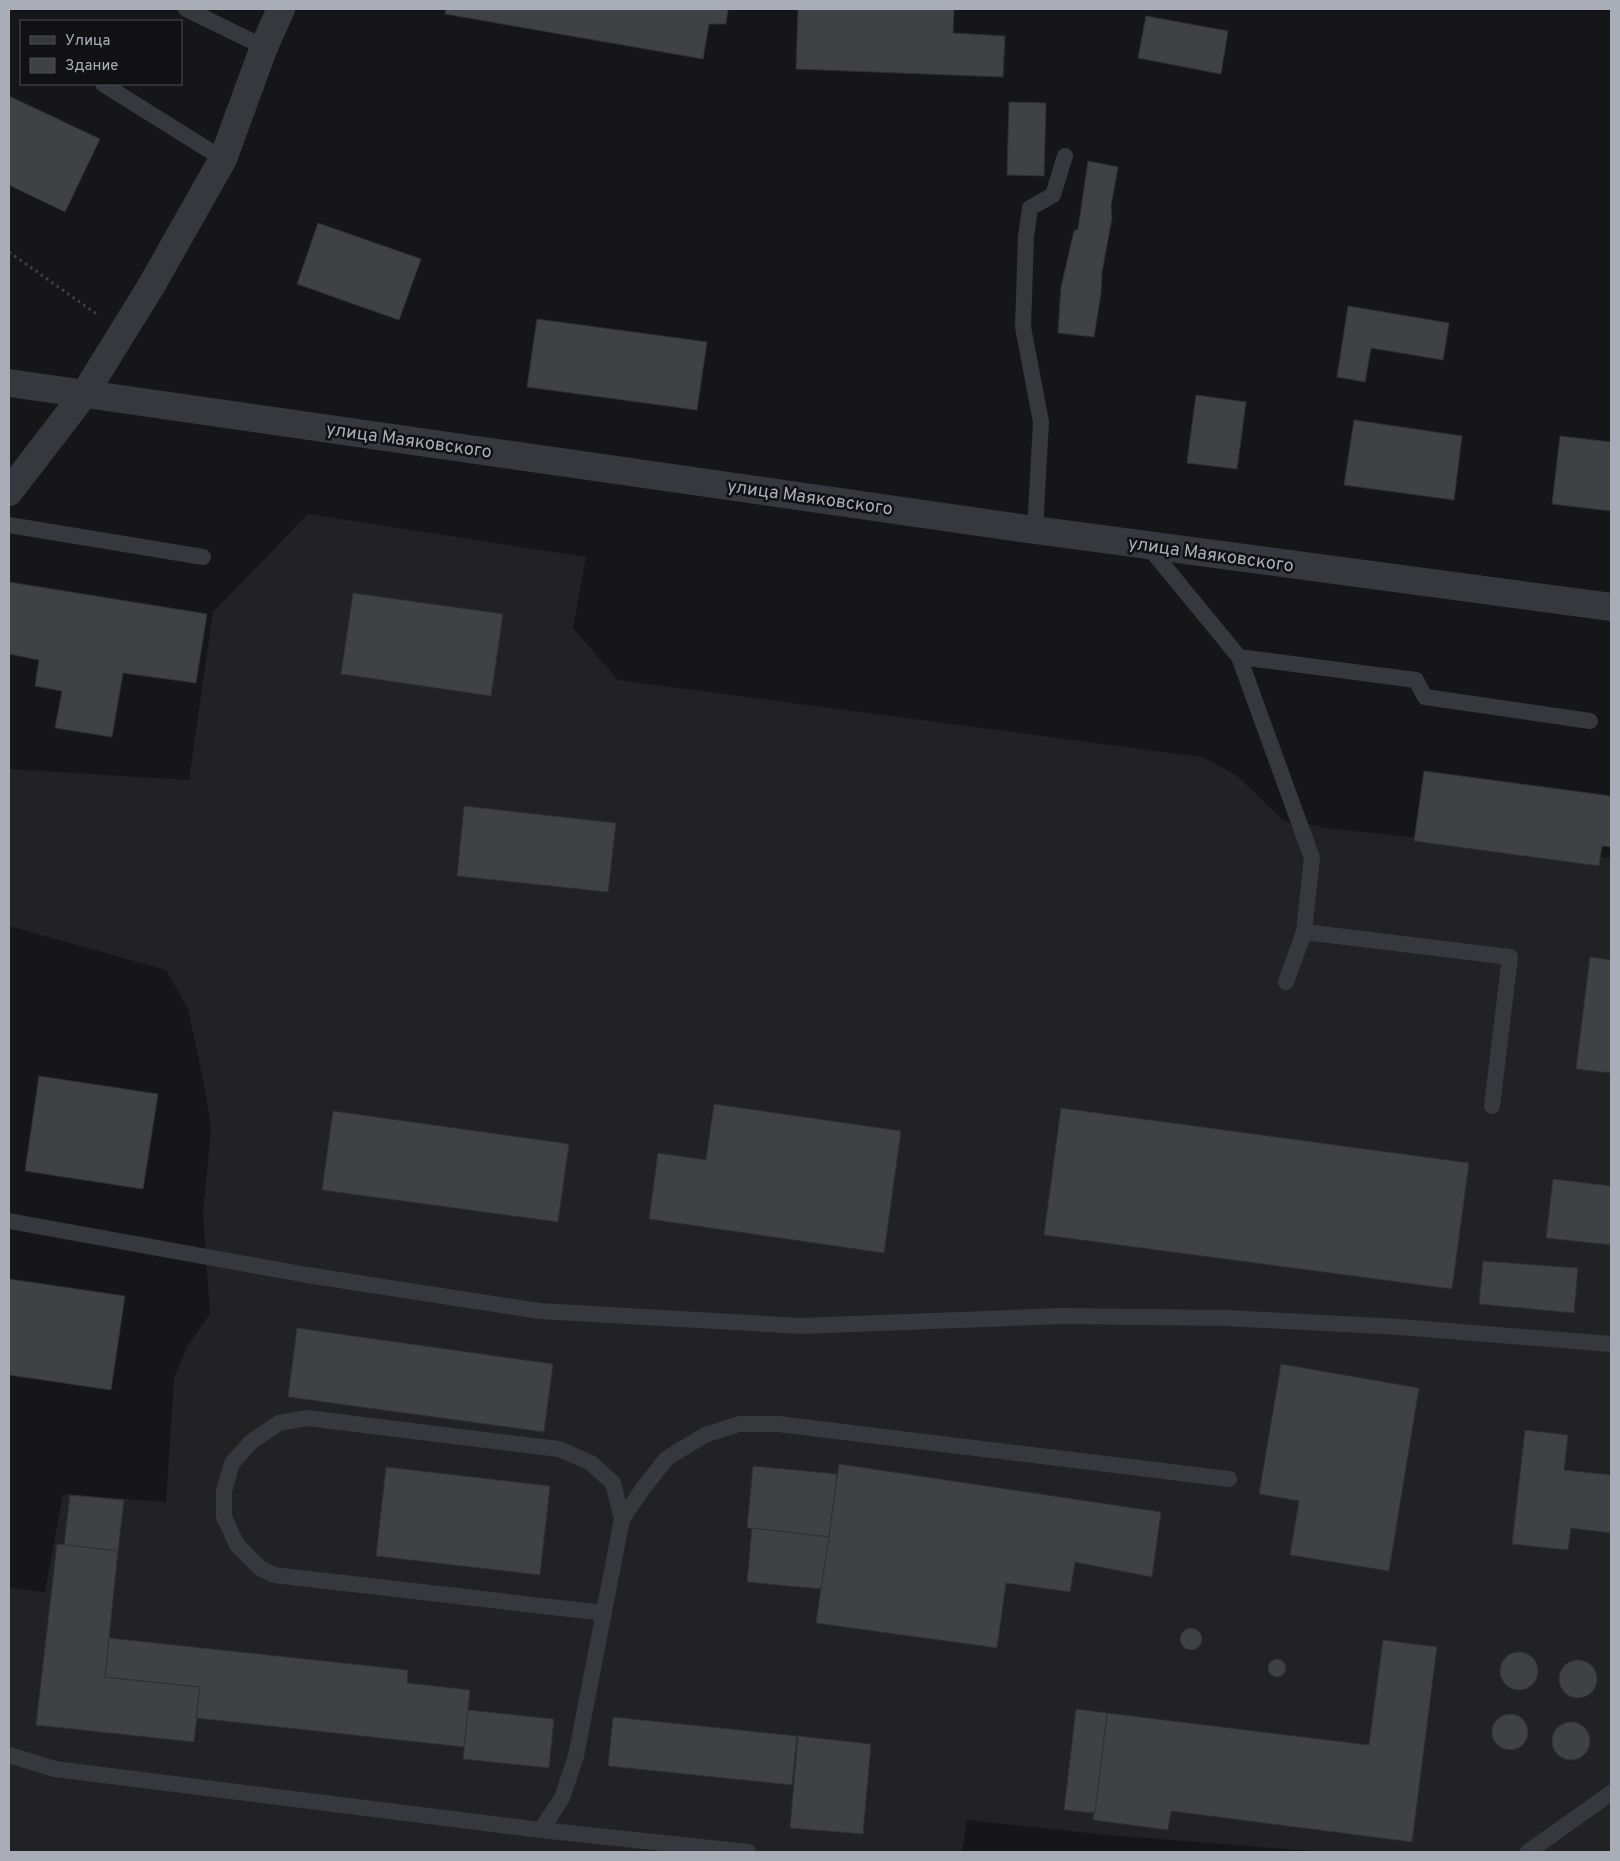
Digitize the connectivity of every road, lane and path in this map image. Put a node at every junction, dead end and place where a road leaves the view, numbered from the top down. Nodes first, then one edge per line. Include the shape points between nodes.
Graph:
1 (186, 9) edge
2 (281, 9) edge
3 (264, 47) junction
4 (105, 85) edge
5 (1065, 156) dead end
6 (223, 159) junction
7 (9, 252) edge
8 (123, 332) junction
9 (9, 383) edge
10 (85, 393) junction
11 (9, 492) edge
12 (9, 525) edge
13 (1035, 530) junction
14 (1147, 545) junction
15 (204, 557) dead end
16 (1611, 607) edge
17 (1239, 656) junction
18 (1590, 721) dead end
19 (1304, 932) junction
20 (1286, 982) dead end
21 (1492, 1106) dead end
22 (9, 1221) edge
23 (1611, 1344) edge
24 (1229, 1478) dead end
25 (622, 1519) junction
26 (604, 1613) junction
27 (9, 1755) edge
28 (1611, 1793) edge
29 (541, 1830) junction
30 (748, 1852) edge
31 (1528, 1852) edge

1 - 3 lane
2 - 3 street
3 - 6 street
4 - 6 lane
5 - 13 lane via 1053,195 1030,208 1026,238 1024,327 1041,422
6 - 8 street
7 - 8 path
8 - 10 street
9 - 10 street, улица Маяковского
10 - 11 street
10 - 13 street, улица Маяковского
12 - 15 lane
13 - 14 street, улица Маяковского
14 - 16 street, улица Маяковского
14 - 17 lane
17 - 18 lane via 1416,680 1426,698
17 - 19 lane via 1312,858
19 - 20 lane
19 - 21 lane via 1510,957
22 - 23 lane via 307,1275 539,1311 802,1326 1061,1316 1226,1318
24 - 25 lane via 778,1424 739,1424 705,1435 667,1458
25 - 26 lane
25 - 26 lane via 613,1483 591,1463 559,1449 307,1418 279,1423 252,1441 232,1463 224,1491 224,1517 237,1545 260,1568 274,1575
26 - 29 lane via 576,1756 562,1798
27 - 29 lane via 55,1769
28 - 31 lane
29 - 30 lane

